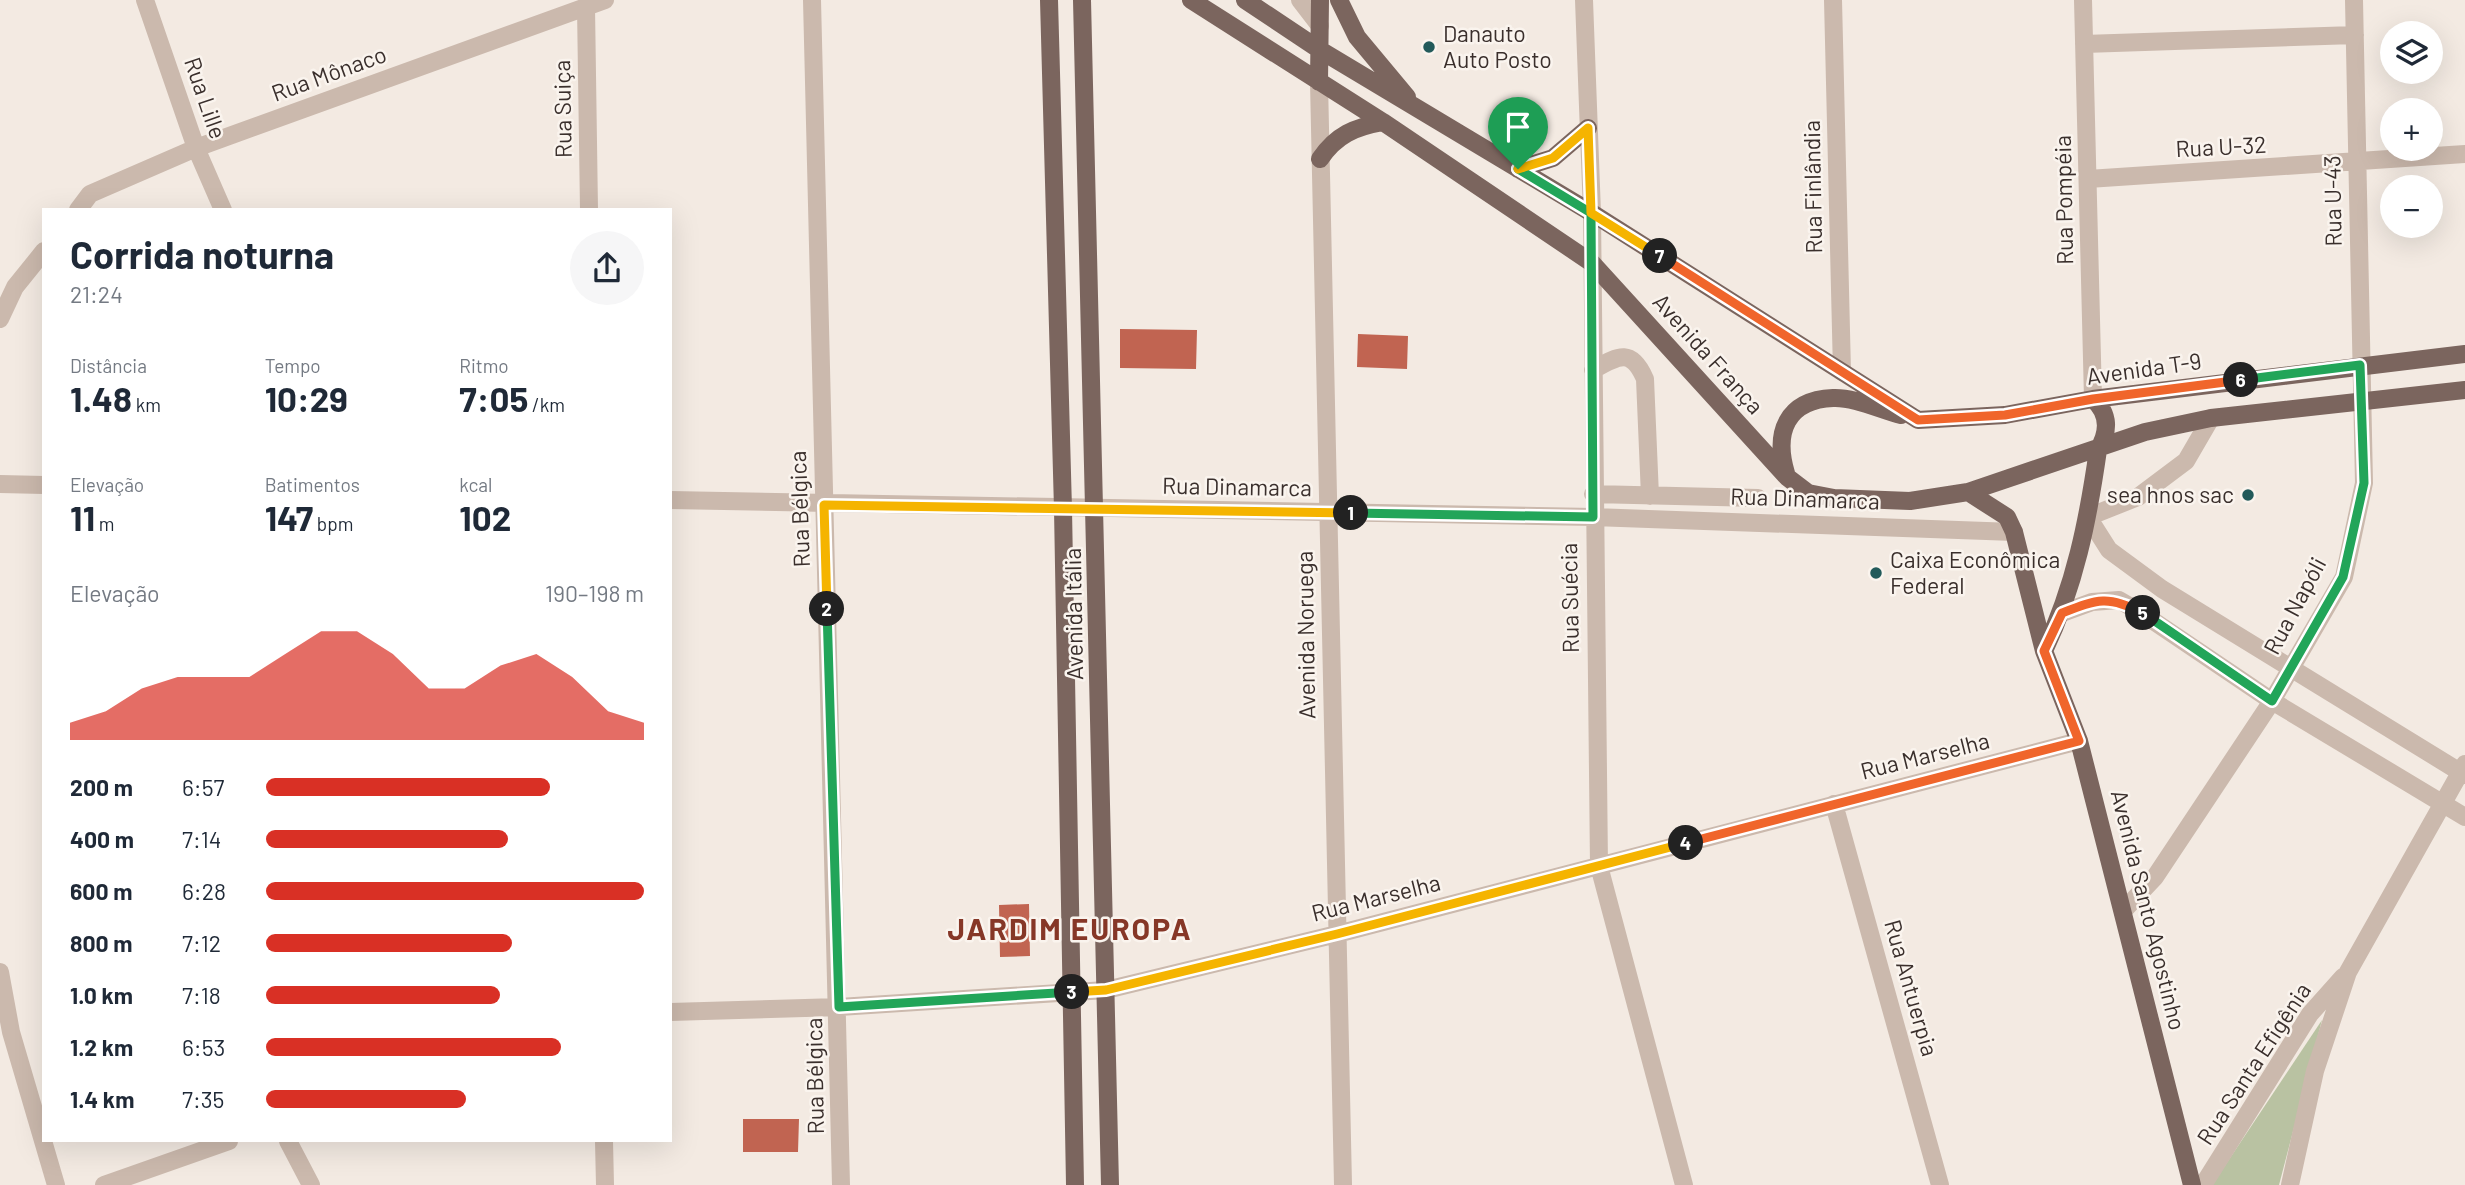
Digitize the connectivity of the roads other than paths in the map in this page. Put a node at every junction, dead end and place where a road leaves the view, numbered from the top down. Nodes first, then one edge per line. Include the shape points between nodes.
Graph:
1 (145, 0) edge
2 (605, 0) edge
3 (811, 0) edge
4 (1049, 0) edge
5 (1191, 0) edge
6 (1245, 0) edge
7 (1300, 0) edge
8 (1320, 0) edge
9 (1339, 0) edge
10 (1584, 0) edge
11 (1833, 0) edge
12 (2082, 0) edge
13 (2354, 0) edge
14 (1084, 2) edge
15 (586, 7) junction
16 (1320, 26) junction
17 (2355, 36) junction
18 (2084, 44) junction
19 (1320, 50) junction
20 (1319, 82) junction
21 (1416, 108) junction
22 (1383, 122) junction
23 (1588, 128) junction
24 (196, 148) junction
25 (2465, 155) edge
26 (1320, 159) junction
27 (2358, 163) junction
28 (1518, 169) junction
29 (2088, 179) junction
30 (80, 208) edge
31 (222, 208) edge
32 (589, 208) edge
33 (1591, 213) junction
34 (42, 253) edge
35 (1592, 263) junction
36 (0, 319) edge
37 (2465, 354) edge
38 (2360, 365) junction
39 (1593, 370) junction
40 (1842, 372) junction
41 (2465, 390) edge
42 (2093, 399) junction
43 (2362, 401) junction
44 (2211, 418) junction
45 (1918, 420) junction
46 (2098, 450) junction
47 (1787, 477) junction
48 (0, 484) edge
49 (42, 485) edge
50 (1968, 492) junction
51 (1593, 494) junction
52 (1650, 496) junction
53 (1691, 497) junction
54 (1758, 498) dead end
55 (672, 500) edge
56 (824, 505) junction
57 (1063, 509) junction
58 (1096, 509) junction
59 (1328, 513) junction
60 (1593, 517) junction
61 (2088, 517) junction
62 (1691, 519) junction
63 (2014, 532) junction
64 (2062, 613) junction
65 (2044, 651) junction
66 (2290, 668) junction
67 (2272, 701) junction
68 (2079, 741) junction
69 (2464, 770) edge
70 (2442, 803) junction
71 (1834, 804) junction
72 (2465, 817) edge
73 (1599, 866) junction
74 (2123, 911) junction
75 (1337, 934) junction
76 (0, 972) edge
77 (2348, 972) junction
78 (1106, 990) junction
79 (1072, 992) junction
80 (839, 1007) junction
81 (672, 1012) edge
82 (42, 1136) edge
83 (44, 1142) edge
84 (226, 1142) edge
85 (289, 1142) edge
86 (604, 1142) edge
87 (57, 1185) edge
88 (104, 1185) edge
89 (311, 1185) edge
90 (605, 1185) edge
91 (841, 1185) edge
92 (1075, 1185) edge
93 (1110, 1185) edge
94 (1343, 1185) edge
95 (1684, 1185) edge
96 (1940, 1185) edge
97 (2192, 1185) edge
98 (2203, 1185) edge
99 (2290, 1185) edge

1 - 24 street, Rua Lille
2 - 15 street, Rua Mônaco
3 - 56 street, Rua Bélgica
4 - 57 main road, Avenida Itália
5 - 20 main road, Avenida França
6 - 19 main road, Avenida França
7 - 16 street
8 - 16 main road, Avenida Noruega
9 - 21 main road via 1357,37
10 - 23 street, Rua Suécia
11 - 40 street, Rua Finlândia
12 - 18 street, Rua Pompéia
13 - 17 street, Rua U-43
14 - 58 main road, Avenida Itália
15 - 24 street, Rua Mônaco
15 - 32 street, Rua Suiça
16 - 19 main road, Avenida Noruega
17 - 18 street
17 - 27 street, Rua U-43
18 - 29 street, Rua Pompéia
19 - 20 main road, Avenida Noruega
19 - 21 main road, Avenida França
20 - 22 main road, Avenida França
20 - 26 street, Avenida Noruega
21 - 28 main road, Avenida França
22 - 26 main road via 1343,134
22 - 35 main road, Avenida França
23 - 28 main road via 1553,158
23 - 33 street, Rua Suécia
24 - 30 street, Rua Mônaco via 90,194
24 - 31 street, Rua Lille
25 - 27 street, Rua U-32
26 - 59 street, Avenida Noruega
27 - 29 street, Rua U-32
27 - 38 street, Rua U-43
28 - 33 main road, Avenida França
29 - 42 street, Rua Pompéia
33 - 35 street, Rua Suécia
33 - 40 main road, Avenida França
34 - 36 street via 15,287
35 - 39 street, Rua Suécia
35 - 47 main road, Avenida França
37 - 38 main road, Avenida T-9
38 - 42 main road, Avenida T-9
38 - 43 street, Rua U-43
39 - 51 street, Rua Suécia
39 - 52 street via 1617,357 1638,363 1645,379
40 - 45 main road
41 - 43 main road
42 - 45 main road, Avenida T-9 via 2005,415
42 - 46 main road via 2107,424
43 - 44 main road
43 - 66 street, Rua Napóli via 2364,483 2343,577
44 - 46 main road via 2145,432
44 - 61 street via 2186,461 2138,496
45 - 47 main road, Avenida T-9 via 1835,398 1808,403 1785,421 1779,449
46 - 50 main road
46 - 61 main road
47 - 50 main road, Avenida França via 1808,493 1860,501 1910,501
48 - 49 street
50 - 63 main road, Avenida Santo Agostinho via 2007,517
51 - 52 street
51 - 60 street, Rua Suécia
52 - 53 street
53 - 54 street
53 - 62 street
55 - 56 street, Rua Dinamarca
56 - 57 street, Rua Dinamarca
56 - 80 street, Rua Bélgica
57 - 58 street, Rua Dinamarca
57 - 79 main road, Avenida Itália
58 - 59 street, Rua Dinamarca
58 - 78 main road, Avenida Itália
59 - 60 street, Rua Dinamarca
59 - 75 street, Avenida Noruega
60 - 62 street, Rua Dinamarca
60 - 73 street, Rua Suécia
61 - 64 main road
61 - 66 street via 2109,550 2162,589
62 - 63 street, Rua Dinamarca
63 - 65 main road, Avenida Santo Agostinho
64 - 65 main road
64 - 67 street via 2092,602 2119,600
65 - 68 main road, Avenida Santo Agostinho
66 - 67 street, Rua Napóli
66 - 69 street
67 - 70 street
67 - 74 street, Rua Napóli via 2155,877
68 - 71 street, Rua Marselha
68 - 74 main road, Avenida Santo Agostinho
69 - 70 street, Rua Santa Efigênia
70 - 72 street
70 - 77 street, Rua Santa Efigênia
71 - 73 street, Rua Marselha
71 - 96 street, Rua Antuerpia
73 - 75 street, Rua Marselha
73 - 95 street, Rua Suécia
74 - 97 main road, Avenida Santo Agostinho
75 - 78 street, Rua Marselha
75 - 94 street, Avenida Noruega
76 - 82 street via 10,1032
77 - 98 street, Rua Santa Efigênia via 2310,1014
77 - 99 street, Rua Santa Efigênia via 2315,1071
78 - 79 street, Rua Marselha
78 - 93 main road, Avenida Itália
79 - 80 street, Rua Marselha
79 - 92 main road, Avenida Itália
80 - 81 street, Rua Marselha
80 - 91 street, Rua Bélgica
83 - 87 street
84 - 88 street
85 - 89 street
86 - 90 street

